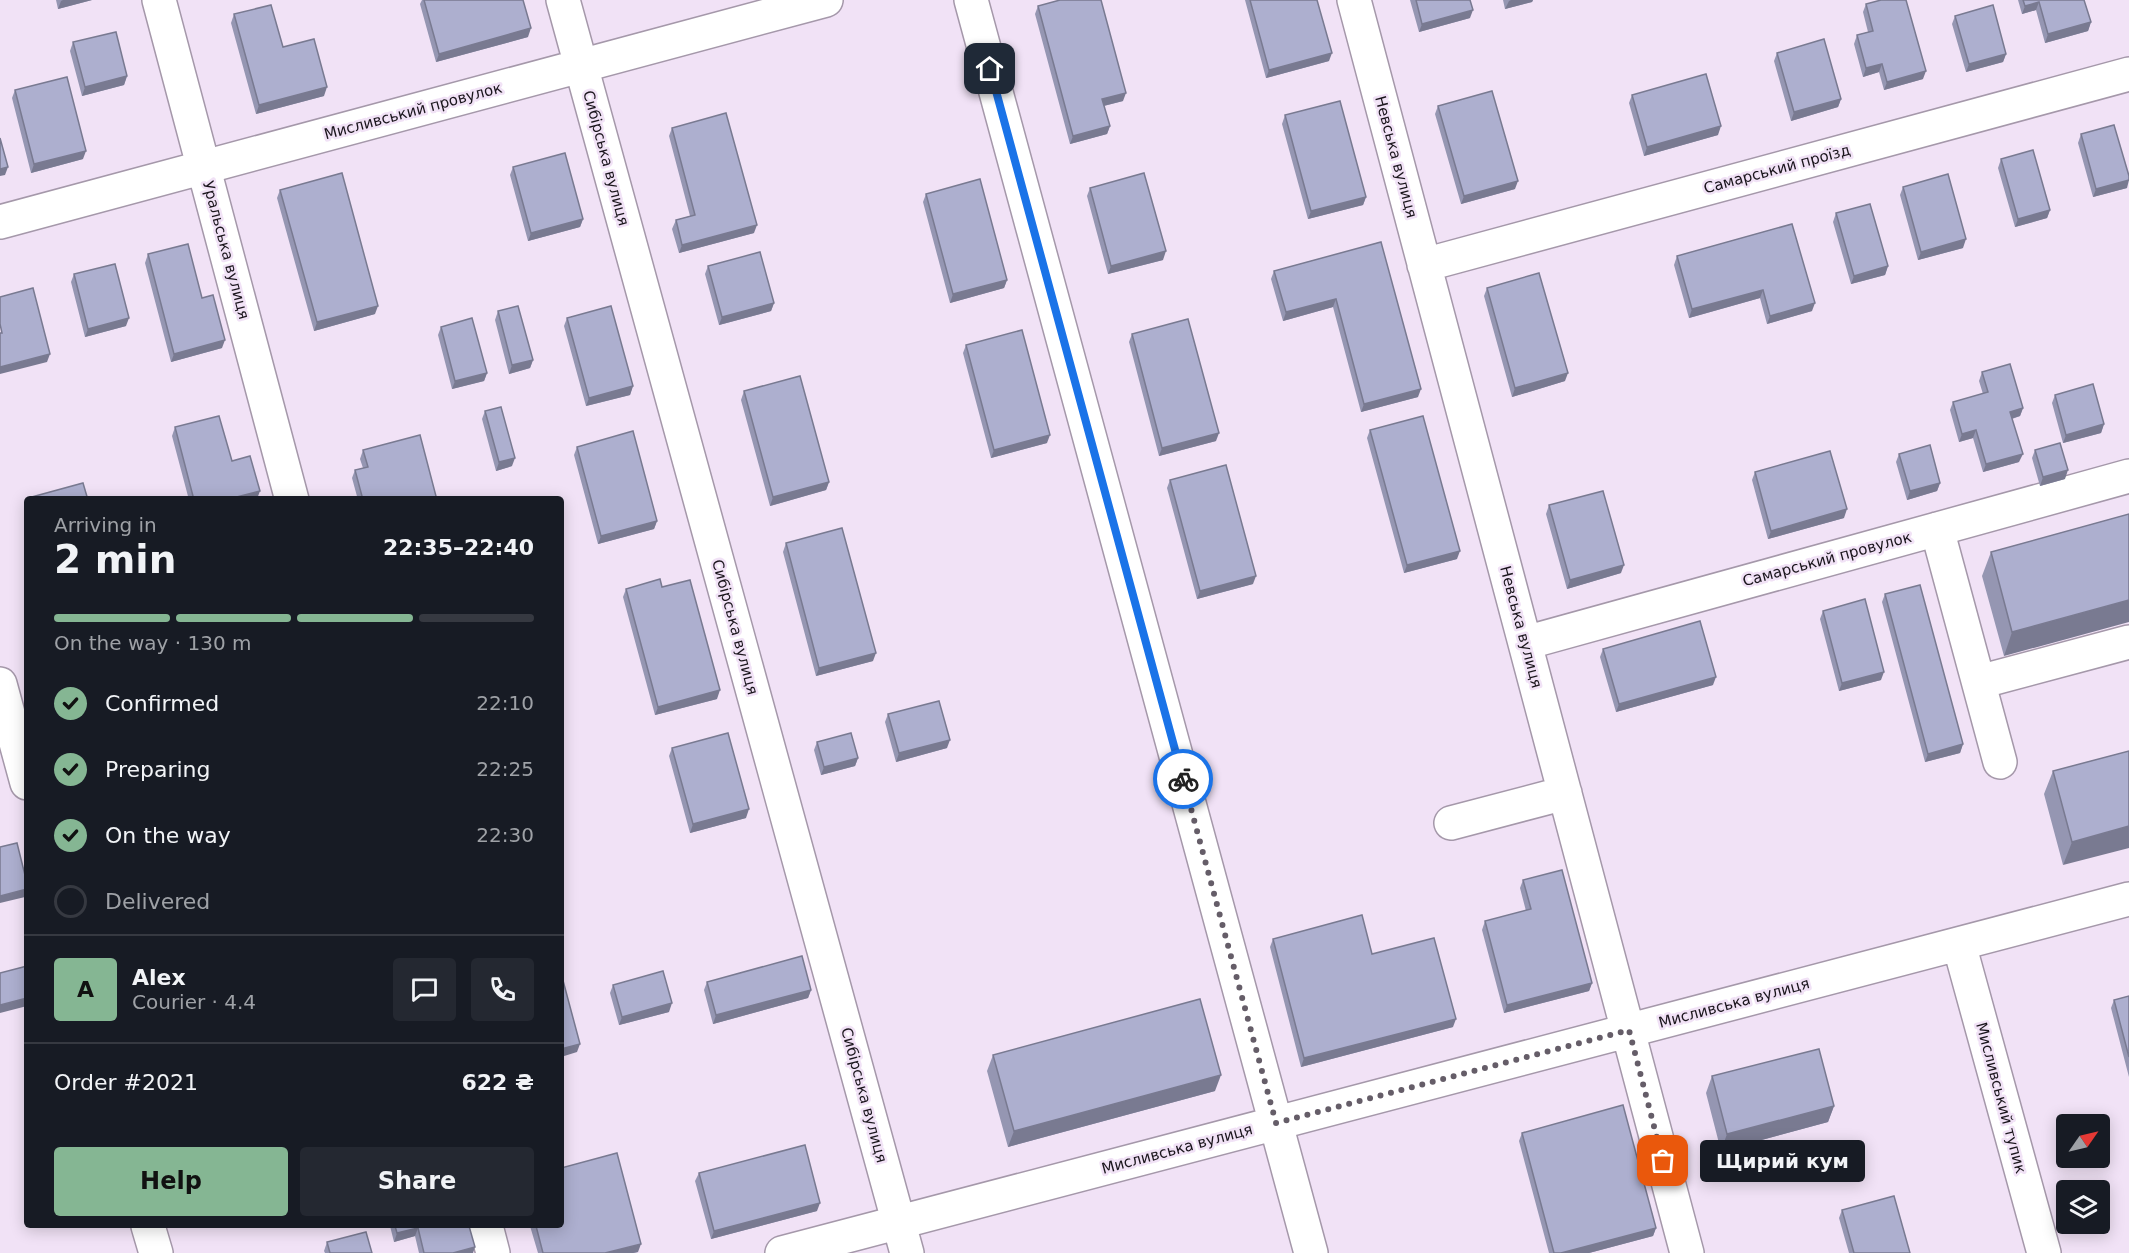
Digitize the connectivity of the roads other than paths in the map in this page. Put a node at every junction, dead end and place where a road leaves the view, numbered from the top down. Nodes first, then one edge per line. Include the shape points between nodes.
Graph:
1 (159, 0) edge
2 (563, 0) edge
3 (826, 0) edge
4 (971, 0) edge
5 (1354, 0) edge
6 (581, 66) junction
7 (2129, 74) edge
8 (204, 167) junction
9 (0, 222) edge
10 (1424, 265) junction
11 (2129, 476) edge
12 (291, 496) edge
13 (1937, 529) junction
14 (2129, 642) edge
15 (1525, 643) junction
16 (1978, 682) junction
17 (0, 684) edge
18 (2000, 762) dead end
19 (24, 772) edge
20 (1565, 793) junction
21 (1451, 823) dead end
22 (2129, 899) edge
23 (1959, 944) junction
24 (1629, 1030) junction
25 (1276, 1123) junction
26 (149, 1228) edge
27 (487, 1228) edge
28 (903, 1238) edge
29 (156, 1253) edge
30 (493, 1253) edge
31 (782, 1253) edge
32 (1311, 1253) edge
33 (1687, 1253) edge
34 (2044, 1253) edge

1 - 8 street, Уральська вулиця
2 - 6 street, Сибірська вулиця
3 - 6 street, Мисливський провулок
4 - 25 street
5 - 10 street, Невська вулиця
6 - 8 street, Мисливський провулок
6 - 28 street, Сибірська вулиця
7 - 10 street, Самарський проїзд
8 - 9 street, Мисливський провулок
8 - 12 street, Уральська вулиця
10 - 15 street, Невська вулиця
11 - 13 street, Самарський провулок
13 - 15 street, Самарський провулок
13 - 16 street
14 - 16 street
15 - 20 street, Невська вулиця
16 - 18 street
17 - 19 street
20 - 21 street
20 - 24 street, Невська вулиця
22 - 23 street, Мисливська вулиця
23 - 24 street, Мисливська вулиця
23 - 34 street, Мисливський тупик
24 - 25 street, Мисливська вулиця
24 - 33 street, Невська вулиця
25 - 28 street, Мисливська вулиця
25 - 32 street
26 - 29 street
27 - 30 street
28 - 31 street, Мисливська вулиця

